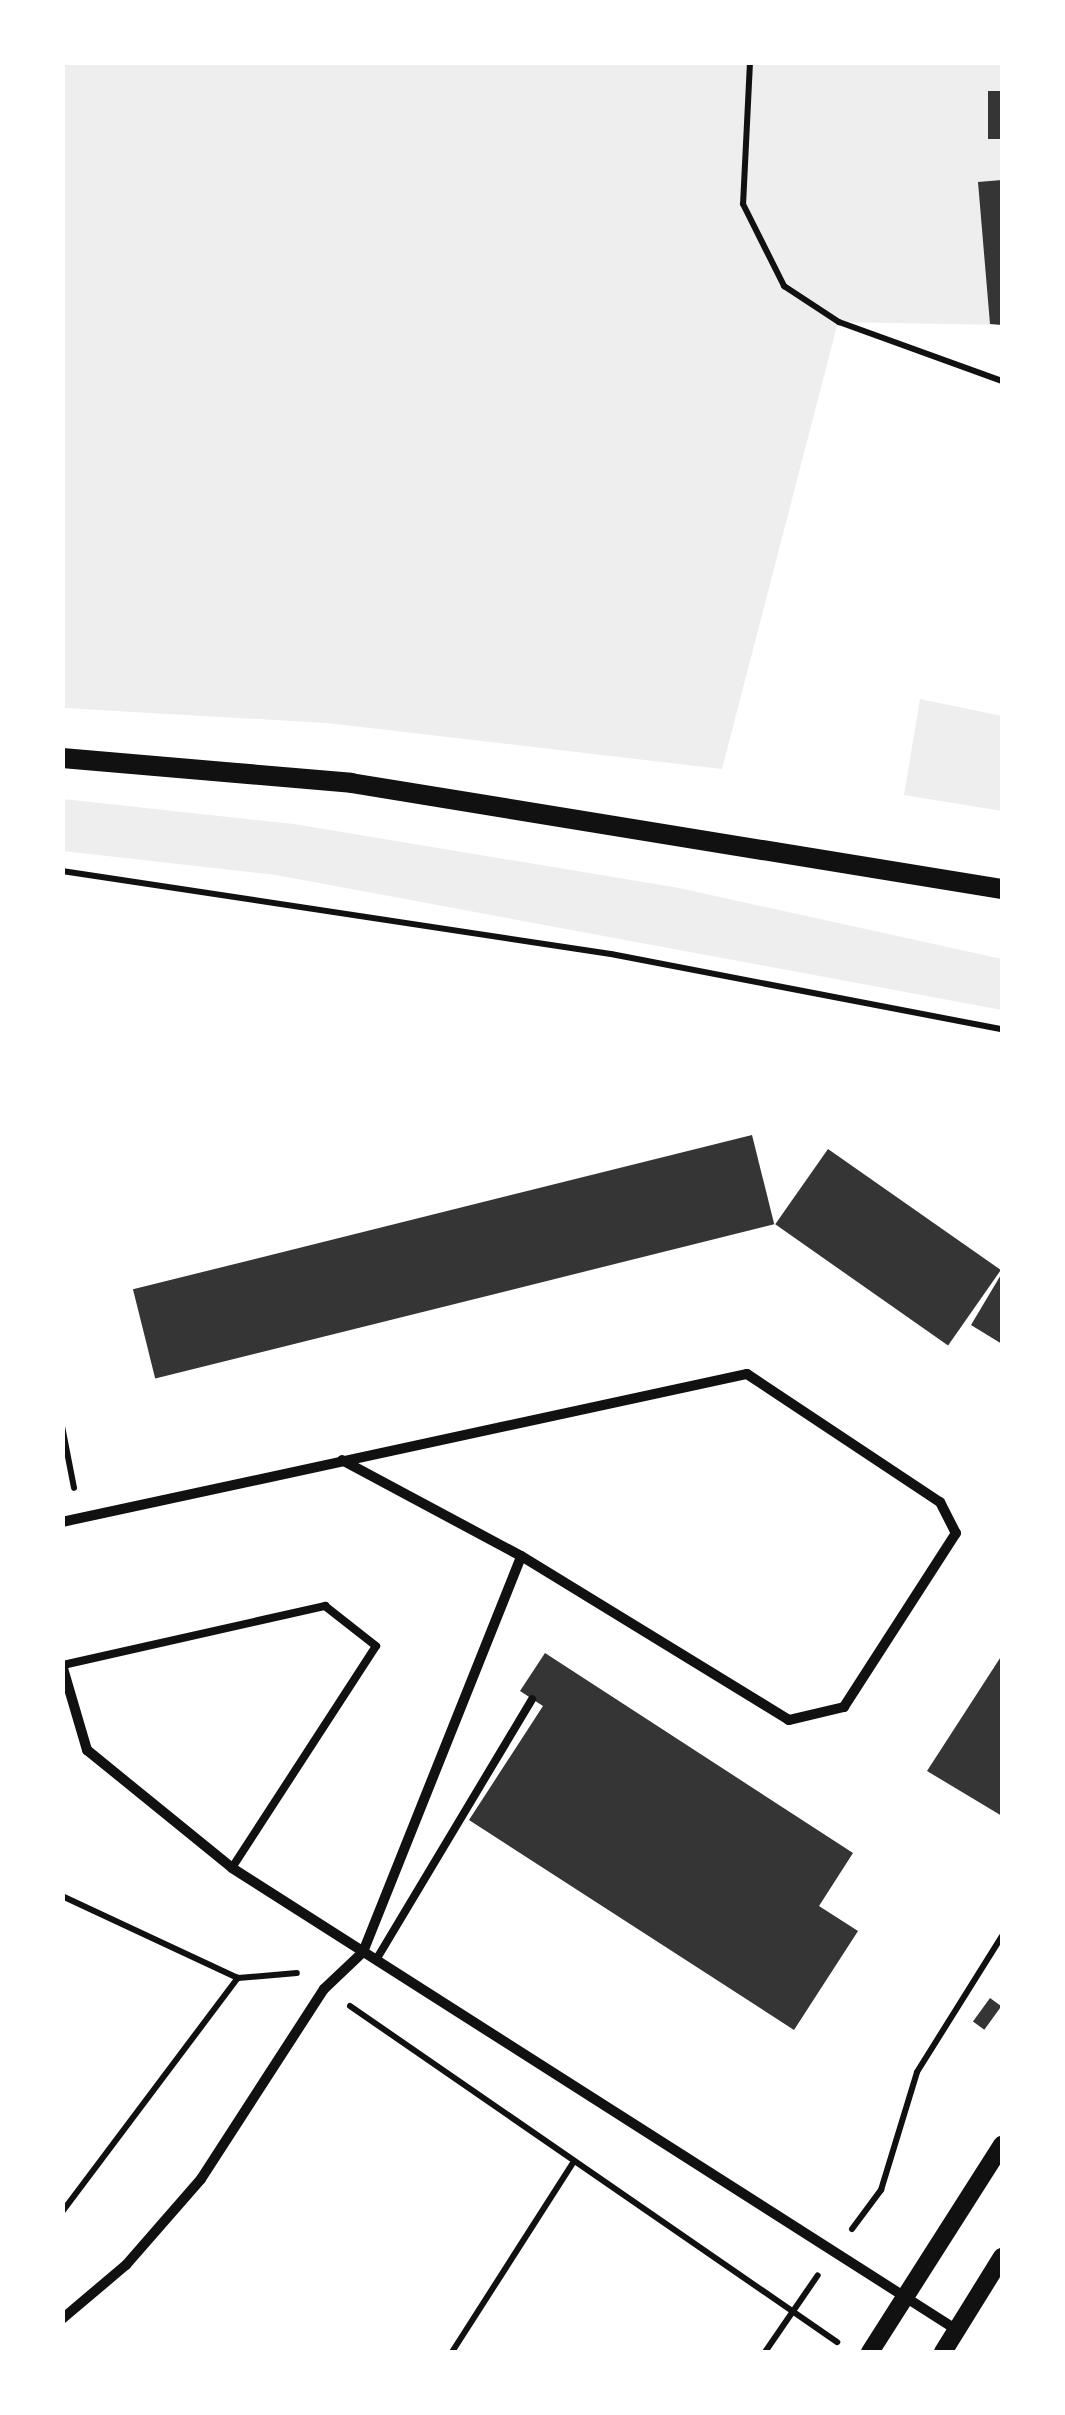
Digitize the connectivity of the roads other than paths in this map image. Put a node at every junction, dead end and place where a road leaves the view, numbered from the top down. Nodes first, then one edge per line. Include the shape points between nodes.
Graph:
1 (62, 758) edge
2 (1002, 889) edge
3 (341, 1459) junction
4 (62, 1522) edge
5 (520, 1556) junction
6 (62, 1665) edge
7 (532, 1699) dead end
8 (232, 1868) junction
9 (362, 1952) junction
10 (376, 1960) junction
11 (1002, 2145) edge
12 (1002, 2257) edge
13 (906, 2296) junction
14 (62, 2319) edge
15 (957, 2330) junction
16 (870, 2352) edge
17 (943, 2352) edge

1 - 2 main road via 351,782
3 - 4 street
3 - 5 street
3 - 5 street via 747,1374 940,1502 956,1533 844,1708 789,1720
5 - 9 street
6 - 8 street via 87,1750
6 - 8 lane via 325,1606 376,1646
7 - 10 lane
8 - 9 street
9 - 10 street
9 - 14 street via 324,1988 201,2179 126,2265
10 - 13 street
11 - 13 street
12 - 15 street
13 - 15 street
13 - 16 street
15 - 17 street

